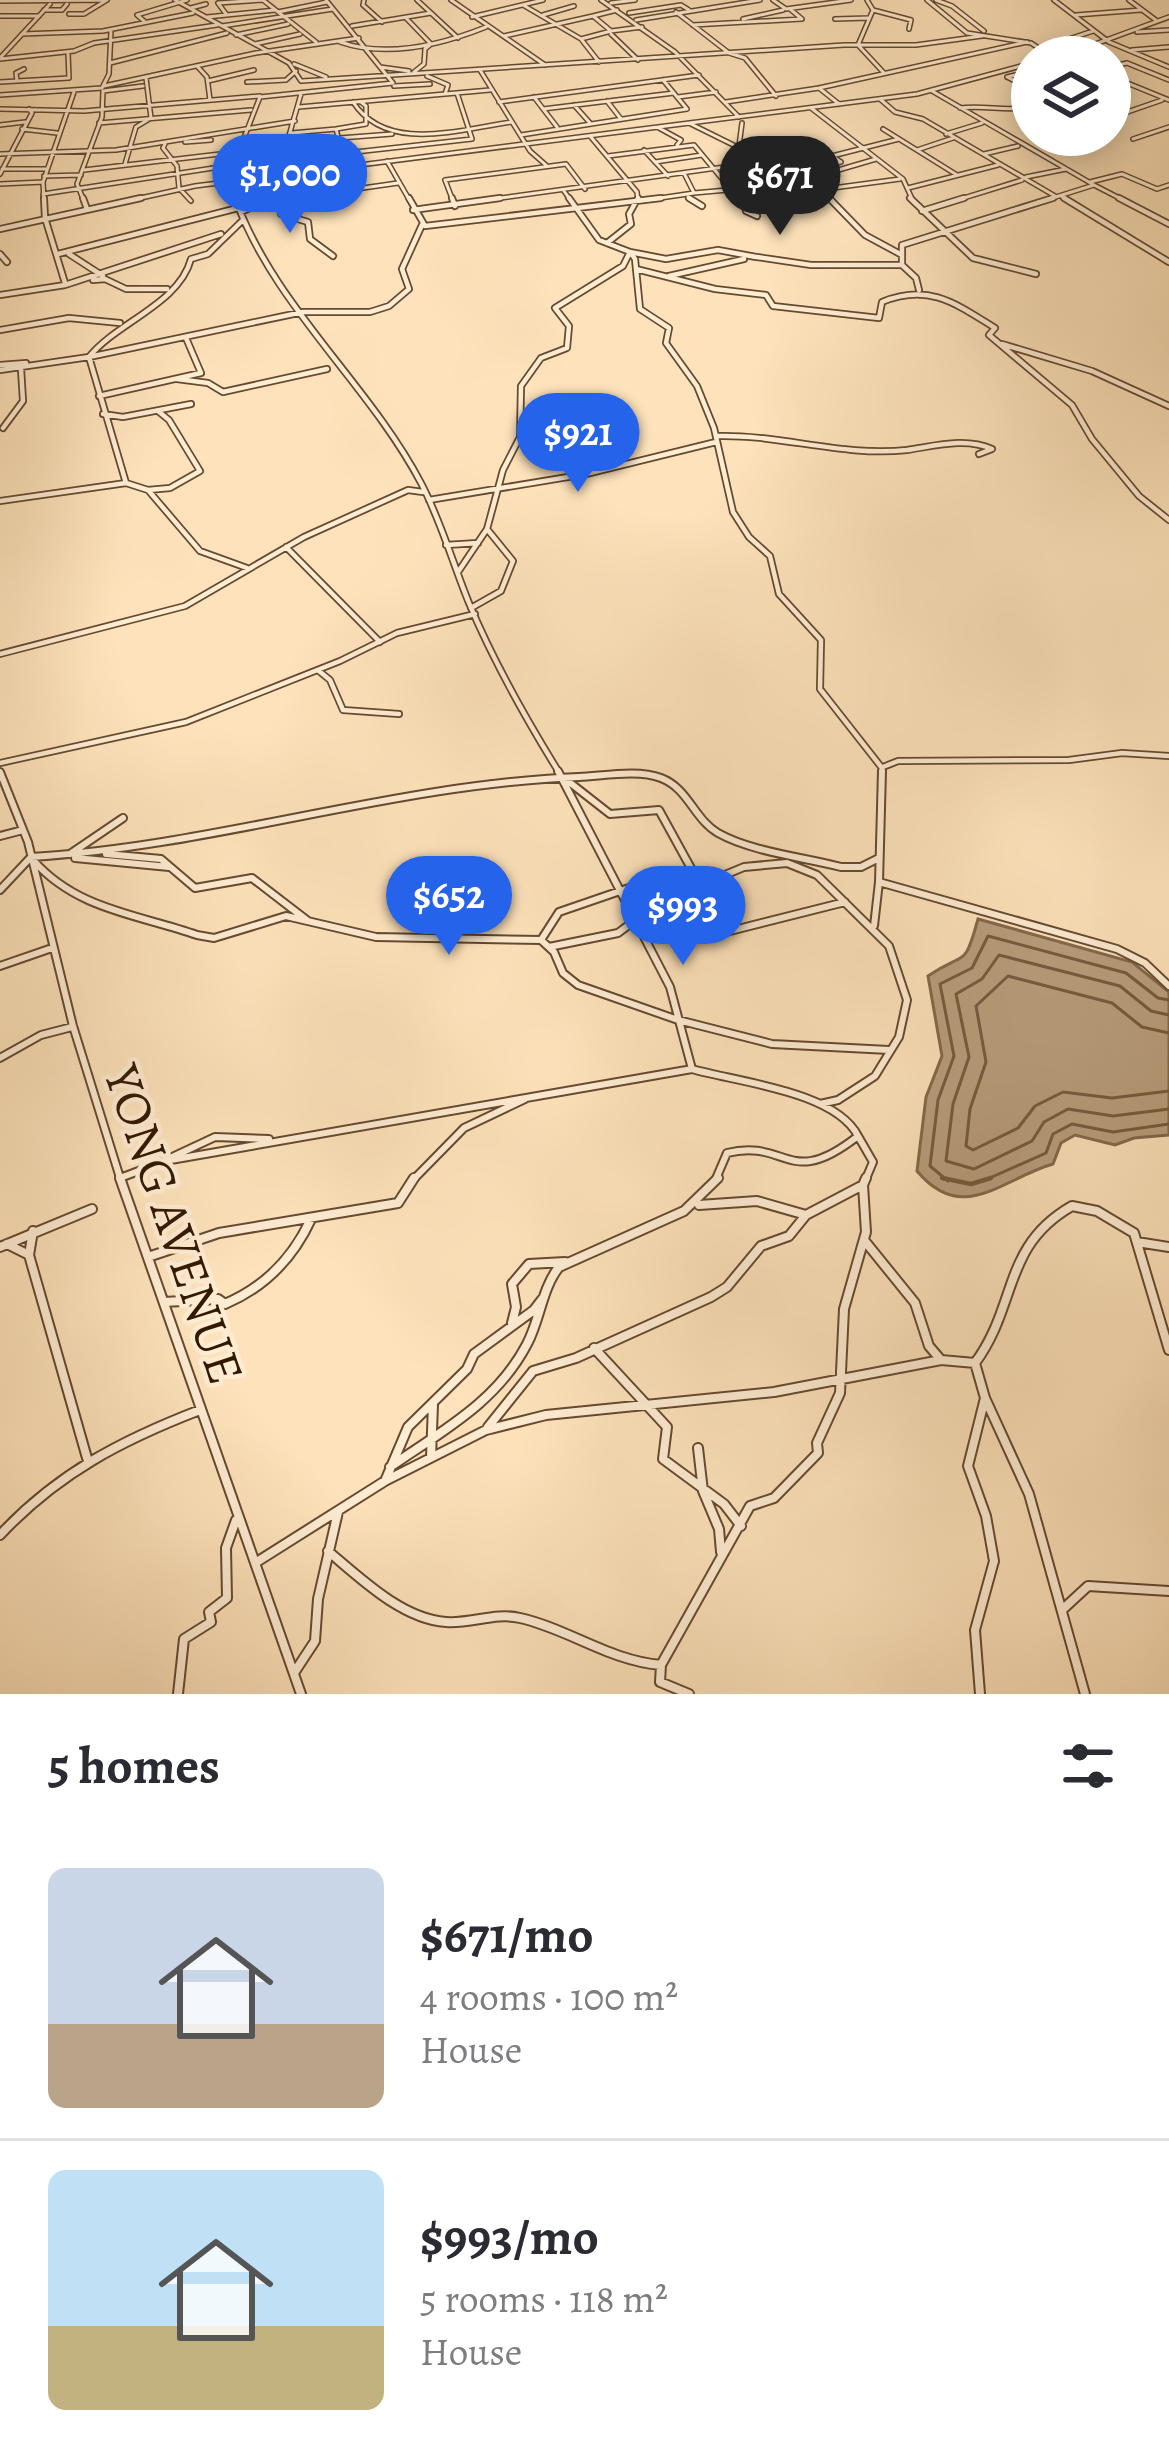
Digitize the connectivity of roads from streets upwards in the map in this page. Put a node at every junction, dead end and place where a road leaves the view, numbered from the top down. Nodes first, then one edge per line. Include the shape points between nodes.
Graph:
1 (107, 0) edge
2 (187, 0) edge
3 (336, 0) edge
4 (364, 0) edge
5 (417, 0) edge
6 (451, 0) edge
7 (544, 0) edge
8 (566, 0) edge
9 (635, 0) edge
10 (760, 0) edge
11 (773, 0) edge
12 (850, 0) edge
13 (867, 0) edge
14 (927, 0) edge
15 (936, 0) edge
16 (1055, 0) edge
17 (1129, 0) edge
18 (0, 1) edge
19 (21, 1) edge
20 (177, 1) edge
21 (240, 1) edge
22 (326, 1) edge
23 (535, 1) edge
24 (52, 2) edge
25 (69, 2) edge
26 (218, 2) edge
27 (604, 2) edge
28 (679, 2) edge
29 (738, 2) edge
30 (206, 4) dead end
31 (269, 5) junction
32 (521, 5) junction
33 (574, 6) junction
34 (293, 9) junction
35 (333, 9) junction
36 (788, 9) junction
37 (44, 10) junction
38 (62, 10) junction
39 (154, 10) junction
40 (194, 10) junction
41 (618, 10) junction
42 (689, 10) junction
43 (873, 10) junction
44 (1141, 10) junction
45 (676, 12) junction
46 (279, 13) junction
47 (431, 13) junction
48 (69, 14) junction
49 (226, 14) junction
50 (626, 14) junction
51 (1076, 15) junction
52 (39, 16) junction
53 (177, 16) junction
54 (540, 16) junction
55 (593, 16) junction
56 (472, 17) junction
57 (1169, 17) edge
58 (2, 18) edge
59 (157, 18) junction
60 (206, 18) junction
61 (406, 18) junction
62 (870, 18) junction
63 (835, 19) dead end
64 (62, 20) dead end
65 (144, 20) junction
66 (636, 20) junction
67 (736, 20) junction
68 (723, 21) junction
69 (1157, 21) junction
70 (382, 22) junction
71 (290, 24) junction
72 (555, 24) junction
73 (693, 25) junction
74 (217, 26) junction
75 (350, 26) junction
76 (486, 27) junction
77 (642, 27) junction
78 (516, 28) dead end
79 (734, 29) dead end
80 (909, 29) dead end
81 (113, 30) junction
82 (1169, 30) edge
83 (161, 32) junction
84 (609, 32) junction
85 (1093, 32) junction
86 (1127, 32) junction
87 (302, 33) junction
88 (983, 33) junction
89 (22, 34) junction
90 (230, 34) junction
91 (506, 36) junction
92 (1068, 36) edge
93 (1099, 36) edge
94 (1120, 36) edge
95 (359, 38) junction
96 (458, 38) junction
97 (580, 39) junction
98 (1011, 39) edge
99 (335, 41) junction
100 (319, 43) junction
101 (108, 44) junction
102 (431, 44) junction
103 (251, 45) junction
104 (858, 45) junction
105 (1011, 46) edge
106 (1169, 47) edge
107 (1131, 51) edge
108 (71, 52) junction
109 (266, 52) junction
110 (370, 52) junction
111 (1131, 52) edge
112 (729, 53) junction
113 (678, 57) junction
114 (0, 59) edge
115 (638, 60) junction
116 (110, 62) junction
117 (599, 62) junction
118 (289, 63) junction
119 (545, 65) junction
120 (1131, 65) edge
121 (196, 66) junction
122 (380, 67) junction
123 (1169, 67) edge
124 (1011, 69) edge
125 (23, 70) dead end
126 (254, 70) dead end
127 (480, 70) junction
128 (296, 71) junction
129 (416, 73) junction
130 (886, 74) junction
131 (384, 75) junction
132 (699, 75) junction
133 (69, 78) junction
134 (143, 80) junction
135 (328, 80) junction
136 (429, 80) junction
137 (663, 80) junction
138 (1169, 80) edge
139 (17, 81) junction
140 (208, 81) junction
141 (302, 81) junction
142 (0, 82) edge
143 (1131, 85) edge
144 (390, 86) junction
145 (606, 87) junction
146 (103, 88) junction
147 (257, 88) dead end
148 (818, 88) junction
149 (490, 90) junction
150 (92, 91) junction
151 (932, 91) junction
152 (74, 92) junction
153 (718, 92) junction
154 (457, 93) junction
155 (301, 94) junction
156 (445, 94) junction
157 (431, 95) junction
158 (676, 95) junction
159 (262, 96) junction
160 (776, 96) junction
161 (0, 97) edge
162 (534, 97) junction
163 (617, 99) junction
164 (880, 99) junction
165 (1167, 99) edge
166 (210, 100) junction
167 (607, 100) junction
168 (361, 102) junction
169 (499, 102) junction
170 (726, 102) junction
171 (353, 103) junction
172 (838, 104) junction
173 (150, 105) junction
174 (574, 105) junction
175 (299, 107) junction
176 (101, 108) junction
177 (812, 108) junction
178 (3, 109) edge
179 (543, 109) junction
180 (958, 109) junction
181 (67, 110) junction
182 (253, 110) junction
183 (1011, 110) edge
184 (30, 111) junction
185 (1131, 111) edge
186 (149, 119) junction
187 (621, 119) junction
188 (740, 120) junction
189 (295, 121) junction
190 (25, 122) junction
191 (512, 122) junction
192 (599, 122) junction
193 (99, 123) junction
194 (590, 123) junction
195 (688, 123) junction
196 (982, 123) junction
197 (0, 125) edge
198 (248, 126) junction
199 (369, 126) junction
200 (470, 127) junction
201 (655, 127) junction
202 (558, 128) junction
203 (22, 129) junction
204 (883, 129) dead end
205 (336, 130) junction
206 (1167, 130) edge
207 (214, 132) junction
208 (290, 133) junction
209 (606, 133) junction
210 (57, 134) junction
211 (68, 134) dead end
212 (395, 134) junction
213 (946, 134) junction
214 (521, 135) junction
215 (372, 136) junction
216 (590, 136) junction
217 (336, 138) junction
218 (953, 138) junction
219 (899, 139) junction
220 (1011, 139) edge
221 (1133, 139) dead end
222 (211, 140) junction
223 (167, 144) junction
224 (287, 144) junction
225 (527, 145) junction
226 (676, 145) junction
227 (739, 146) junction
228 (861, 147) junction
229 (130, 148) junction
230 (375, 148) junction
231 (1011, 148) edge
232 (241, 150) junction
233 (644, 150) junction
234 (917, 150) junction
235 (91, 152) junction
236 (342, 153) junction
237 (0, 154) edge
238 (12, 154) junction
239 (201, 154) junction
240 (793, 154) dead end
241 (50, 155) junction
242 (702, 155) junction
243 (981, 155) junction
244 (608, 156) junction
245 (1042, 156) edge
246 (877, 158) junction
247 (174, 159) junction
248 (284, 159) junction
249 (766, 159) junction
250 (387, 161) junction
251 (655, 162) junction
252 (125, 164) junction
253 (998, 165) junction
254 (348, 166) junction
255 (547, 166) junction
256 (236, 167) junction
257 (716, 169) junction
258 (1067, 169) junction
259 (1, 171) edge
260 (835, 172) junction
261 (83, 173) junction
262 (684, 173) junction
263 (181, 174) junction
264 (280, 174) junction
265 (957, 175) junction
266 (44, 176) junction
267 (668, 176) junction
268 (800, 178) junction
269 (903, 179) junction
270 (1023, 179) junction
271 (239, 180) junction
272 (229, 182) junction
273 (630, 182) junction
274 (398, 183) junction
275 (806, 183) junction
276 (1092, 183) junction
277 (0, 184) edge
278 (1169, 185) edge
279 (795, 187) junction
280 (79, 188) junction
281 (178, 188) junction
282 (908, 188) junction
283 (357, 189) junction
284 (586, 189) junction
285 (818, 190) junction
286 (564, 191) junction
287 (734, 192) junction
288 (741, 192) junction
289 (694, 193) junction
290 (43, 194) junction
291 (685, 195) junction
292 (279, 197) junction
293 (1059, 197) junction
294 (191, 201) dead end
295 (500, 201) junction
296 (638, 202) junction
297 (797, 202) dead end
298 (806, 202) dead end
299 (455, 206) junction
300 (703, 206) dead end
301 (426, 208) junction
302 (86, 209) junction
303 (412, 210) junction
304 (577, 211) junction
305 (922, 211) junction
306 (241, 213) junction
307 (757, 216) dead end
308 (45, 218) junction
309 (510, 218) junction
310 (476, 222) junction
311 (1169, 224) edge
312 (422, 225) junction
313 (0, 229) edge
314 (231, 230) junction
315 (947, 232) junction
316 (608, 243) junction
317 (630, 252) junction
318 (62, 253) junction
319 (0, 254) edge
320 (902, 255) junction
321 (333, 256) dead end
322 (756, 257) junction
323 (7, 262) dead end
324 (1169, 262) edge
325 (902, 265) junction
326 (636, 269) junction
327 (1036, 274) dead end
328 (104, 276) junction
329 (666, 277) junction
330 (65, 282) junction
331 (170, 289) junction
332 (919, 290) junction
333 (0, 296) edge
334 (302, 312) junction
335 (127, 323) junction
336 (0, 330) edge
337 (186, 338) junction
338 (999, 343) junction
339 (89, 357) junction
340 (72, 360) junction
341 (0, 368) edge
342 (20, 368) junction
343 (327, 369) dead end
344 (177, 379) junction
345 (99, 396) junction
346 (191, 404) dead end
347 (1169, 406) edge
348 (158, 411) junction
349 (103, 413) junction
350 (3, 428) edge
351 (716, 439) junction
352 (979, 454) dead end
353 (126, 483) junction
354 (498, 486) junction
355 (148, 490) junction
356 (425, 492) junction
357 (429, 500) junction
358 (0, 501) edge
359 (1169, 520) edge
360 (488, 529) junction
361 (479, 542) junction
362 (446, 544) junction
363 (286, 547) junction
364 (247, 568) junction
365 (458, 572) junction
366 (473, 611) junction
367 (380, 642) junction
368 (0, 653) edge
369 (317, 669) junction
370 (399, 714) dead end
371 (1169, 757) edge
372 (0, 763) edge
373 (882, 768) junction
374 (0, 772) edge
375 (560, 776) junction
376 (3, 784) edge
377 (123, 818) dead end
378 (23, 830) junction
379 (0, 836) edge
380 (99, 853) junction
381 (67, 856) junction
382 (31, 857) junction
383 (879, 859) junction
384 (172, 867) junction
385 (698, 877) junction
386 (879, 883) junction
387 (0, 890) edge
388 (620, 890) junction
389 (845, 902) junction
390 (634, 921) junction
391 (311, 923) junction
392 (874, 929) junction
393 (545, 944) junction
394 (52, 948) junction
395 (0, 966) edge
396 (1169, 986) edge
397 (678, 1020) junction
398 (72, 1028) junction
399 (889, 1050) junction
400 (0, 1058) edge
401 (692, 1069) junction
402 (527, 1096) junction
403 (820, 1103) junction
404 (857, 1136) junction
405 (284, 1139) junction
406 (165, 1161) junction
407 (120, 1178) junction
408 (862, 1185) junction
409 (699, 1205) junction
410 (92, 1209) dead end
411 (806, 1215) junction
412 (311, 1219) junction
413 (33, 1231) junction
414 (864, 1240) junction
415 (1137, 1242) junction
416 (3, 1245) edge
417 (1169, 1247) edge
418 (29, 1255) junction
419 (148, 1257) junction
420 (565, 1262) junction
421 (546, 1294) junction
422 (164, 1302) junction
423 (512, 1323) junction
424 (594, 1348) junction
425 (1169, 1350) edge
426 (941, 1360) junction
427 (975, 1363) junction
428 (842, 1377) junction
429 (985, 1397) junction
430 (433, 1401) junction
431 (646, 1403) junction
432 (200, 1410) junction
433 (486, 1430) junction
434 (431, 1437) junction
435 (698, 1448) dead end
436 (431, 1457) junction
437 (87, 1458) junction
438 (390, 1467) junction
439 (386, 1481) junction
440 (703, 1491) junction
441 (338, 1512) junction
442 (238, 1517) junction
443 (742, 1526) junction
444 (0, 1535) edge
445 (328, 1551) junction
446 (721, 1552) junction
447 (254, 1563) junction
448 (1169, 1591) edge
449 (1062, 1610) junction
450 (661, 1665) junction
451 (294, 1674) junction
452 (178, 1694) edge
453 (301, 1694) edge
454 (689, 1694) edge
455 (979, 1694) edge
456 (1085, 1694) edge

1 - 25 street
1 - 48 street
2 - 20 street
3 - 22 street
4 - 70 street
5 - 47 street
6 - 56 street
7 - 23 street
8 - 33 street
9 - 27 street
10 - 29 street
11 - 36 street
12 - 36 street
13 - 43 street
14 - 88 street via 960,28
15 - 88 street
16 - 51 street
17 - 44 street
18 - 19 street
19 - 24 street
19 - 58 street
20 - 39 street
20 - 40 street
21 - 26 street
21 - 31 street
22 - 34 street
22 - 35 street
23 - 32 street
24 - 25 street
24 - 37 street
25 - 38 street
26 - 49 street
27 - 41 street
28 - 42 street
28 - 50 street
29 - 42 street
30 - 40 street
31 - 34 street
31 - 46 street
32 - 54 street
32 - 56 street
33 - 54 street
33 - 55 street
34 - 46 street
35 - 46 street
35 - 75 street
36 - 67 street
36 - 67 street via 802,19
37 - 38 street
37 - 52 street
38 - 48 street
39 - 59 street
39 - 65 street via 137,15
40 - 53 street
40 - 60 street
41 - 50 street
41 - 55 street
42 - 45 street
43 - 62 street
43 - 80 street via 911,20
44 - 51 street
44 - 69 street
45 - 66 street
45 - 73 street
46 - 49 street
46 - 71 street
46 - 74 street
47 - 61 street
47 - 96 street
48 - 64 street
49 - 60 street
50 - 66 street
51 - 85 street
52 - 58 street
52 - 89 street
53 - 59 street
53 - 83 street
54 - 72 street
55 - 72 street
55 - 84 street
56 - 76 street
57 - 69 street
59 - 65 street
60 - 74 street
61 - 70 street
61 - 102 street
62 - 63 street
62 - 104 street
65 - 81 street
66 - 77 street
67 - 68 street
68 - 73 street
68 - 79 street
69 - 86 street
70 - 75 street
71 - 87 street
71 - 90 street
72 - 91 street
72 - 97 street
73 - 112 street
74 - 83 street
74 - 90 street
75 - 95 street
76 - 91 street
76 - 96 street
77 - 84 street
77 - 113 street
78 - 91 street
81 - 89 street
81 - 101 street
82 - 86 street
83 - 101 street
84 - 97 street
84 - 115 street
85 - 92 street
85 - 93 street
86 - 94 street
87 - 100 street
87 - 103 street
88 - 98 street
88 - 104 street
89 - 114 street
90 - 103 street
90 - 116 street
91 - 119 street
95 - 99 street
95 - 110 street
96 - 102 street
97 - 117 street
99 - 100 street
99 - 110 street
100 - 109 street
101 - 108 street
101 - 116 street
102 - 110 street
102 - 129 street
103 - 109 street
104 - 112 street
104 - 130 street
105 - 130 street
106 - 107 street
108 - 114 street
108 - 133 street
109 - 118 street
109 - 121 street
110 - 122 street
111 - 123 street
112 - 113 street
112 - 160 street via 748,60
113 - 115 street
113 - 132 street
115 - 117 street
116 - 146 street
117 - 119 street
118 - 128 street
118 - 135 street
119 - 127 street
120 - 138 street
121 - 134 street
121 - 140 street
122 - 129 street
122 - 131 street
124 - 151 street
125 - 139 street
126 - 140 street
127 - 129 street
127 - 149 street
128 - 141 street
128 - 147 street via 286,80 247,82
129 - 131 street
129 - 136 street
130 - 148 street
131 - 135 street
131 - 144 street
132 - 137 street
132 - 153 street
133 - 139 street
133 - 150 street
134 - 146 street
134 - 173 street
135 - 141 street
136 - 144 street
136 - 156 street via 448,86
136 - 157 street
137 - 145 street
137 - 158 street
139 - 142 street
140 - 166 street
141 - 155 street
143 - 165 street
144 - 155 street
145 - 162 street
145 - 163 street
146 - 150 street
146 - 176 street
148 - 160 street
148 - 172 street
149 - 154 street
149 - 169 street
150 - 152 street
151 - 164 street
151 - 180 street
152 - 161 street
152 - 181 street
153 - 158 street
153 - 170 street
154 - 156 street
154 - 200 street
155 - 159 street
155 - 175 street
156 - 157 street
157 - 168 street
158 - 163 street
158 - 187 street via 687,109
159 - 166 street
159 - 182 street
160 - 170 street
161 - 178 street
162 - 169 street
162 - 179 street
163 - 167 street
164 - 172 street
164 - 213 street
165 - 185 street
166 - 173 street
167 - 174 street
167 - 187 street
168 - 171 street
168 - 199 street
169 - 191 street
170 - 188 street
171 - 175 street
171 - 199 street
172 - 177 street
173 - 176 street
173 - 186 street
174 - 179 street
174 - 194 street
175 - 189 street
176 - 181 street
176 - 193 street
177 - 188 street
177 - 228 street
178 - 184 street
179 - 202 street
180 - 183 street
180 - 196 street
181 - 184 street
181 - 210 street
182 - 186 street
182 - 198 street
184 - 190 street
186 - 193 street
186 - 229 street
187 - 192 street
188 - 195 street
188 - 227 street
189 - 198 street
189 - 208 street
190 - 197 street
190 - 203 street
191 - 200 street
191 - 214 street
192 - 194 street
192 - 209 street
193 - 235 street
194 - 202 street
195 - 201 street
195 - 227 street
196 - 213 street
196 - 220 street
198 - 207 street
198 - 232 street
199 - 205 street
199 - 212 street
199 - 215 street
200 - 212 street
200 - 230 street via 470,140
201 - 209 street
201 - 226 street via 677,135
202 - 214 street
203 - 210 street
203 - 238 street
204 - 219 street
205 - 208 street
205 - 217 street
206 - 221 street
207 - 222 street
207 - 223 street
208 - 224 street
209 - 216 street
210 - 211 street
210 - 241 street
212 - 215 street
213 - 218 street
214 - 225 street
215 - 217 street
215 - 230 street
216 - 225 street
216 - 244 street
217 - 224 street
217 - 236 street
218 - 234 street
218 - 243 street
219 - 228 street
219 - 234 street
222 - 223 street
222 - 239 street
223 - 229 street
223 - 247 street
224 - 232 street
224 - 248 street
225 - 250 street
225 - 255 street
226 - 233 street
226 - 242 street via 694,145
227 - 249 street
228 - 246 street
228 - 260 street via 832,156 841,162 826,165
229 - 235 street
229 - 252 street
230 - 236 street
231 - 243 street
232 - 239 street
232 - 256 street
233 - 244 street
233 - 251 street
234 - 265 street
235 - 241 street
235 - 261 street
236 - 248 street
237 - 238 street
238 - 241 street
238 - 259 street
239 - 247 street
240 - 249 street
241 - 266 street
242 - 251 street
242 - 257 street
243 - 253 street
244 - 273 street
245 - 258 street
246 - 260 street
246 - 269 street
247 - 252 street
247 - 263 street
248 - 256 street
248 - 264 street
249 - 257 street
249 - 268 street
250 - 254 street
250 - 274 street
251 - 267 street
252 - 261 street
253 - 265 street
253 - 270 street
254 - 264 street
254 - 283 street
255 - 284 street via 569,165
255 - 299 street via 443,181
256 - 263 street
256 - 271 street
257 - 262 street
257 - 287 street
258 - 270 street
258 - 276 street
259 - 266 street
260 - 268 street
261 - 266 street
261 - 280 street
262 - 267 street
262 - 289 street
263 - 280 street
263 - 281 street
264 - 271 street
264 - 292 street
265 - 282 street
266 - 277 street
266 - 290 street
267 - 273 street
268 - 275 street
269 - 282 street
269 - 285 street
270 - 293 street
270 - 305 street
271 - 272 street
272 - 281 street
272 - 306 street
273 - 284 street
273 - 296 street
274 - 283 street
274 - 303 street
275 - 279 street
275 - 285 street
276 - 278 street via 1122,174 1157,189
276 - 293 street
276 - 311 street
279 - 288 street
279 - 297 street
280 - 290 street
280 - 302 street
281 - 294 street
281 - 302 street
282 - 305 street
283 - 292 street
284 - 286 street
285 - 298 street
285 - 320 street via 865,235
286 - 295 street
286 - 304 street
287 - 288 street
287 - 289 street
288 - 307 street via 746,211
289 - 291 street
290 - 308 street
291 - 296 street
291 - 300 street
292 - 306 street
292 - 321 street via 281,214 308,222 310,239
293 - 315 street
293 - 324 street
295 - 299 street
295 - 309 street
296 - 304 street
296 - 316 street via 629,228
299 - 301 street
301 - 303 street
301 - 310 street via 450,221
302 - 308 street
303 - 312 street
304 - 309 street
304 - 316 street
305 - 315 street
306 - 314 street
306 - 318 street
306 - 334 street
308 - 313 street
308 - 318 street
309 - 310 street
310 - 312 street
312 - 334 street via 402,269 409,289 398,300 370,312
314 - 328 street
314 - 331 street via 191,259 190,273
315 - 320 street via 902,245
315 - 327 street via 984,263
316 - 317 street
317 - 322 street via 666,260 718,250
317 - 326 street
317 - 354 street via 623,266 555,308 569,326 567,348 542,358 521,386 520,437
318 - 328 street
318 - 330 street
319 - 323 street
320 - 325 street
322 - 325 street
322 - 329 street
325 - 332 street
326 - 329 street
326 - 351 street via 640,309 669,328 666,343 697,386
328 - 330 street
328 - 331 street via 126,289
329 - 332 street via 857,319 878,318 882,302
330 - 333 street
331 - 335 street
332 - 338 street via 989,323
334 - 337 street
334 - 356 street
335 - 336 street via 69,317
335 - 339 street
337 - 339 street
337 - 344 street via 203,371
338 - 347 street via 1092,371
338 - 359 street via 1072,405 1149,508
339 - 340 street
339 - 345 street
340 - 341 street
340 - 342 street
341 - 342 street
342 - 350 street via 26,395
343 - 344 street via 223,392
344 - 345 street
345 - 349 street
346 - 348 street
348 - 349 street
348 - 355 street via 200,471
349 - 353 street
351 - 352 street via 803,439 834,450 962,441 992,449
351 - 354 street via 586,474
351 - 373 street via 737,519 770,556 776,590 821,640 820,689
353 - 355 street
353 - 358 street
354 - 357 street
354 - 360 street
355 - 364 street via 194,546
356 - 357 street
356 - 363 street via 408,490
357 - 362 street
360 - 361 street
360 - 366 street via 513,561 501,591
361 - 362 street
361 - 365 street
362 - 365 street
363 - 364 street
363 - 367 street
364 - 368 street via 185,606
365 - 366 street
366 - 367 street
366 - 375 street
367 - 369 street
369 - 370 street via 343,710
369 - 372 street via 186,722
371 - 373 street via 898,761
373 - 383 street
374 - 376 street, YONG AVENUE
375 - 380 street via 494,780
375 - 383 street via 661,778 723,836 842,866
375 - 385 street via 610,814 659,810
375 - 388 street
376 - 378 street, YONG AVENUE
377 - 381 street
378 - 379 street
378 - 382 street, YONG AVENUE
380 - 381 street
380 - 384 street
381 - 382 street
381 - 384 street
382 - 387 street
382 - 391 street via 52,885 82,902 197,935 214,938 286,916
382 - 394 street, YONG AVENUE
383 - 386 street
384 - 391 street via 195,888 252,878
385 - 388 street
385 - 389 street via 787,863 817,875
385 - 389 street via 726,932
386 - 392 street
386 - 396 street via 1117,949
388 - 390 street
388 - 393 street via 559,912
389 - 392 street
390 - 393 street via 618,932
390 - 397 street via 670,987
391 - 393 street via 376,937
392 - 399 street via 889,946 907,1000
393 - 397 street via 578,985
394 - 395 street
394 - 398 street, YONG AVENUE
397 - 399 street via 772,1044
397 - 401 street
398 - 400 street
398 - 407 street, YONG AVENUE
399 - 403 street via 875,1076
401 - 402 street
401 - 403 street via 773,1083 792,1100
402 - 405 street
402 - 412 street via 511,1113 479,1118 452,1137 398,1203
403 - 404 street via 854,1124
404 - 408 street via 873,1162
404 - 409 street via 836,1154 791,1168 752,1147 727,1153
405 - 406 street
405 - 406 street via 215,1137
406 - 407 street
407 - 419 street, YONG AVENUE
408 - 411 street
408 - 414 street
409 - 411 street via 757,1201
409 - 420 street
410 - 413 street
411 - 424 street via 789,1235 761,1246 727,1287
412 - 419 street via 218,1233
412 - 422 street via 297,1252 238,1299
413 - 416 street
413 - 418 street
414 - 426 street via 915,1303
414 - 428 street via 844,1309
415 - 417 street
415 - 425 street
415 - 427 street via 1097,1211 1072,1206 1057,1214 1022,1249 992,1343
416 - 418 street
418 - 437 street
419 - 422 street, YONG AVENUE
420 - 421 street
420 - 423 street via 529,1264 512,1284
421 - 423 street
421 - 434 street via 502,1384
422 - 432 street, YONG AVENUE
423 - 430 street
424 - 431 street
424 - 433 street via 533,1371
426 - 427 street
426 - 428 street
427 - 429 street
428 - 431 street
428 - 443 street via 818,1453 774,1498 750,1506
429 - 449 street via 1029,1494
429 - 455 street via 968,1466 994,1561 975,1630
430 - 434 street
430 - 438 street via 408,1427
431 - 433 street
431 - 440 street via 667,1427 663,1459
432 - 437 street
432 - 442 street, YONG AVENUE
433 - 436 street
434 - 436 street
434 - 438 street
435 - 440 street
436 - 439 street
437 - 444 street
438 - 439 street
439 - 441 street
440 - 443 street via 728,1502
440 - 446 street
441 - 445 street
441 - 447 street
442 - 447 street, YONG AVENUE
442 - 452 street via 226,1547 226,1598 209,1612 211,1622 184,1640
443 - 446 street
445 - 450 street via 370,1586 436,1621 519,1618
445 - 451 street via 315,1641
446 - 450 street
447 - 451 street, YONG AVENUE
448 - 449 street via 1088,1586
449 - 456 street
450 - 454 street via 660,1682
451 - 453 street, YONG AVENUE

